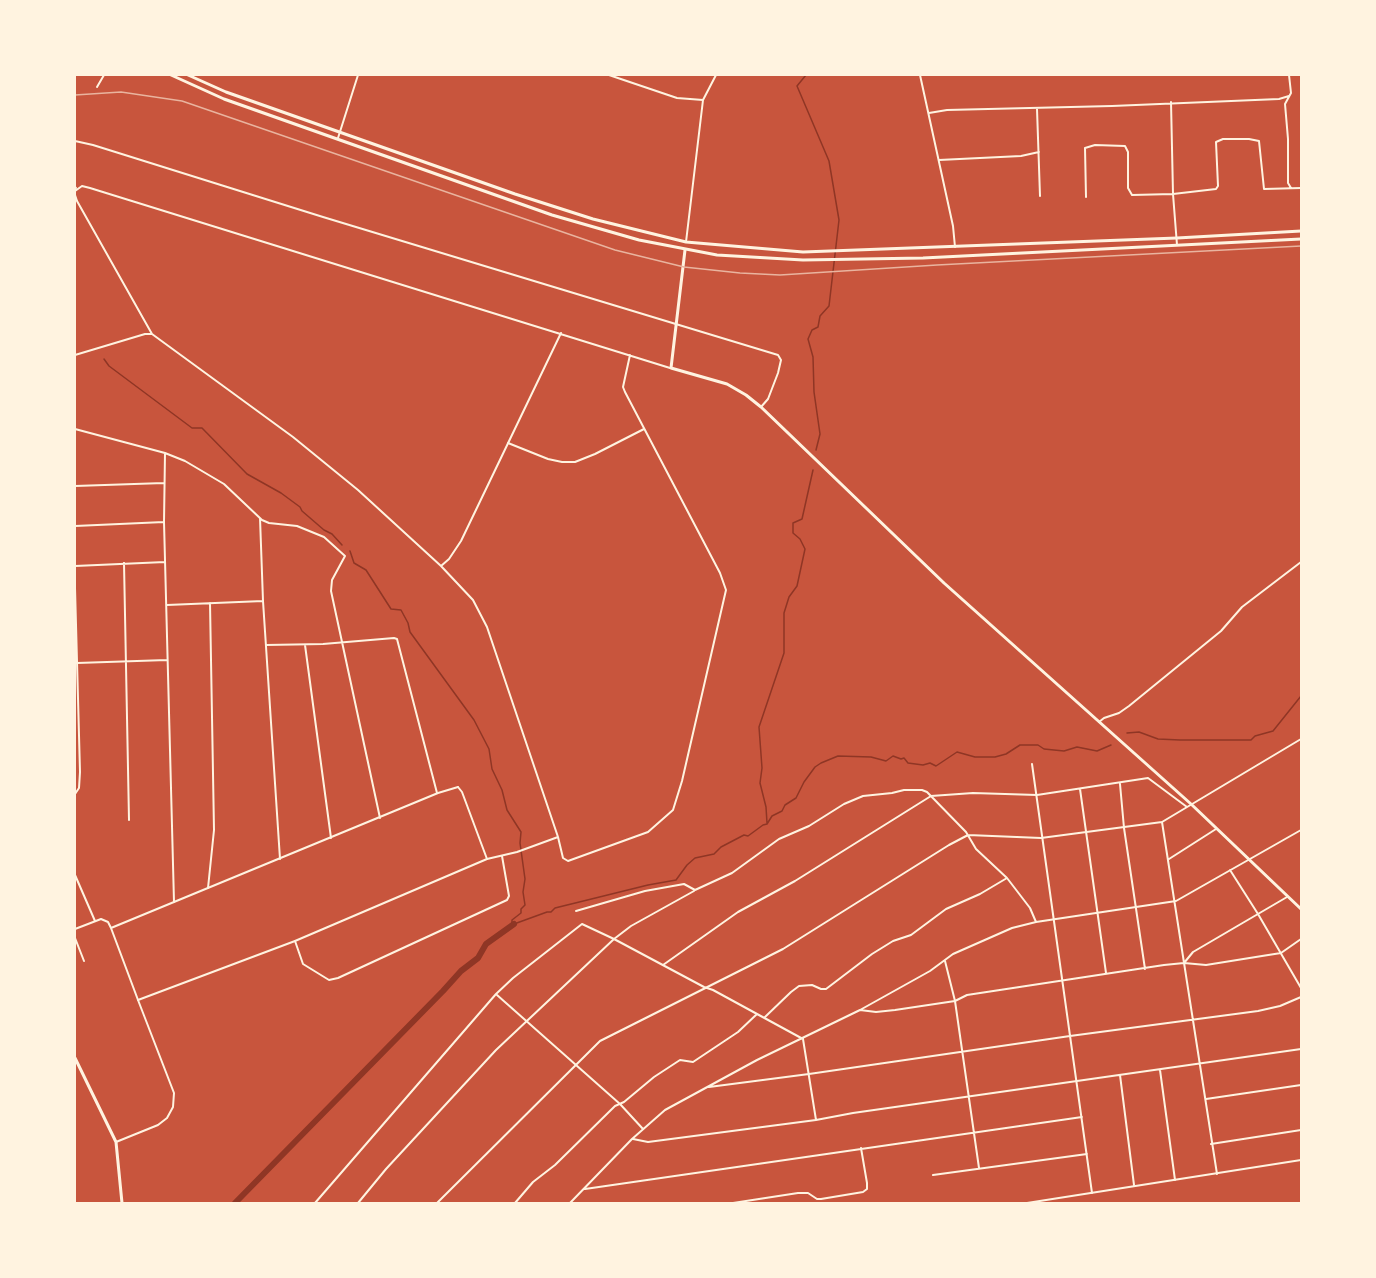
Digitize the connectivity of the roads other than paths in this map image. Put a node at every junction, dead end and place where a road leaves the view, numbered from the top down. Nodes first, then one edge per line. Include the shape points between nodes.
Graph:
1 (104, 75) edge
2 (171, 75) edge
3 (188, 75) edge
4 (358, 75) edge
5 (609, 75) edge
6 (716, 75) edge
7 (920, 75) edge
8 (1289, 75) edge
9 (97, 87) dead end
10 (1289, 96) junction
11 (703, 100) junction
12 (1170, 102) junction
13 (1037, 108) junction
14 (929, 113) junction
15 (340, 132) junction
16 (338, 138) junction
17 (75, 141) edge
18 (1039, 152) junction
19 (939, 160) junction
20 (1291, 188) junction
21 (1301, 188) edge
22 (75, 190) edge
23 (1173, 194) junction
24 (1041, 196) dead end
25 (1086, 197) dead end
26 (1301, 231) edge
27 (1177, 238) junction
28 (1301, 239) edge
29 (686, 242) junction
30 (1054, 242) junction
31 (1177, 246) junction
32 (955, 247) junction
33 (686, 250) junction
34 (1055, 251) junction
35 (957, 257) junction
36 (677, 325) junction
37 (561, 333) junction
38 (152, 334) junction
39 (75, 355) edge
40 (630, 355) junction
41 (671, 368) junction
42 (761, 407) junction
43 (644, 428) junction
44 (75, 429) edge
45 (508, 443) junction
46 (165, 453) junction
47 (164, 483) junction
48 (75, 486) edge
49 (260, 518) junction
50 (164, 522) junction
51 (75, 526) edge
52 (166, 562) junction
53 (1301, 562) edge
54 (124, 563) junction
55 (75, 566) edge
56 (441, 566) junction
57 (75, 588) edge
58 (263, 601) junction
59 (210, 603) junction
60 (167, 605) junction
61 (341, 642) junction
62 (305, 644) junction
63 (266, 645) junction
64 (168, 660) junction
65 (125, 661) junction
66 (77, 663) junction
67 (1099, 722) junction
68 (1301, 739) edge
69 (1032, 764) dead end
70 (1119, 783) junction
71 (1080, 789) junction
72 (438, 793) junction
73 (75, 794) edge
74 (1036, 795) junction
75 (931, 796) junction
76 (1189, 806) junction
77 (380, 818) junction
78 (129, 820) dead end
79 (1162, 822) junction
80 (1124, 828) junction
81 (1216, 829) junction
82 (1301, 830) edge
83 (1085, 832) junction
84 (968, 835) junction
85 (558, 837) junction
86 (332, 838) junction
87 (1041, 838) junction
88 (502, 856) junction
89 (280, 859) junction
90 (487, 859) junction
91 (1168, 859) junction
92 (1248, 859) junction
93 (1230, 870) junction
94 (75, 875) edge
95 (1007, 878) junction
96 (208, 888) junction
97 (695, 890) junction
98 (1288, 897) junction
99 (1176, 901) junction
100 (174, 902) junction
101 (1136, 908) junction
102 (1301, 909) edge
103 (576, 910) dead end
104 (1096, 913) junction
105 (1258, 914) junction
106 (1053, 919) junction
107 (95, 921) junction
108 (1036, 922) junction
109 (111, 928) junction
110 (75, 929) edge
111 (75, 938) edge
112 (614, 939) junction
113 (1301, 939) edge
114 (295, 941) junction
115 (1281, 953) junction
116 (84, 961) dead end
117 (945, 961) junction
118 (1184, 963) junction
119 (663, 964) junction
120 (1145, 969) junction
121 (1107, 974) junction
122 (1062, 981) junction
123 (704, 987) junction
124 (1301, 988) edge
125 (496, 994) junction
126 (1301, 997) edge
127 (138, 1000) junction
128 (955, 1000) junction
129 (860, 1010) junction
130 (757, 1014) junction
131 (765, 1017) junction
132 (1194, 1020) junction
133 (527, 1022) junction
134 (1070, 1036) junction
135 (803, 1039) junction
136 (1301, 1049) edge
137 (961, 1052) junction
138 (75, 1058) edge
139 (1200, 1064) junction
140 (574, 1066) junction
141 (1160, 1070) junction
142 (809, 1074) junction
143 (1120, 1075) junction
144 (1076, 1080) junction
145 (1301, 1085) edge
146 (706, 1087) junction
147 (968, 1097) junction
148 (1206, 1099) junction
149 (620, 1104) junction
150 (1082, 1117) junction
151 (816, 1120) junction
152 (643, 1129) junction
153 (1301, 1130) edge
154 (973, 1132) junction
155 (632, 1139) junction
156 (116, 1142) junction
157 (1211, 1144) junction
158 (861, 1148) junction
159 (1087, 1154) junction
160 (1301, 1160) edge
161 (979, 1168) junction
162 (1217, 1174) junction
163 (933, 1175) dead end
164 (1175, 1180) junction
165 (1135, 1186) junction
166 (585, 1189) junction
167 (1092, 1193) junction
168 (1052, 1201) edge
169 (122, 1203) edge
170 (315, 1203) edge
171 (358, 1203) edge
172 (437, 1203) edge
173 (515, 1203) edge
174 (570, 1203) edge
175 (733, 1203) edge
176 (1027, 1203) edge

1 - 9 street
2 - 16 main road via 224,99
3 - 15 main road
4 - 15 street
5 - 11 street via 677,98
6 - 11 street
7 - 14 street
8 - 10 street
10 - 12 street
10 - 20 street via 1285,104
11 - 29 street
12 - 13 street
12 - 23 street
13 - 14 street
13 - 18 street
14 - 19 street
15 - 16 street
15 - 29 main road via 514,194
16 - 33 main road via 552,215
17 - 36 street
18 - 19 street
18 - 24 street
19 - 32 street
20 - 21 street
20 - 23 street via 1267,190 1263,186 1260,142 1249,138 1217,141 1215,190
22 - 37 street via 82,186 90,188
22 - 38 street via 76,201
23 - 25 street via 1132,195 1128,188 1127,148 1095,145 1084,150
23 - 27 street
26 - 27 main road
27 - 30 main road
27 - 31 street
28 - 31 main road
29 - 32 main road via 803,252
29 - 33 main road
30 - 32 main road
30 - 34 main road
31 - 34 main road
32 - 35 main road
33 - 35 main road via 803,260
33 - 36 main road
34 - 35 main road
36 - 41 main road
36 - 42 street via 781,357 773,387
37 - 40 street
37 - 45 street
38 - 39 street
38 - 56 street via 293,437
40 - 41 street
40 - 43 street via 624,387
41 - 42 main road via 727,384
42 - 67 main road via 944,583
43 - 45 street via 575,462 548,459
43 - 85 street via 726,590 673,810 648,832 570,861 563,858
44 - 46 street
45 - 56 street via 461,541
46 - 47 street
46 - 49 street via 214,477
47 - 48 street
47 - 50 street
49 - 58 street
49 - 61 street via 324,537 345,556 331,588
50 - 51 street
50 - 52 street
52 - 54 street
52 - 60 street
53 - 67 street via 1242,607 1221,631 1129,706
54 - 55 street
54 - 65 street
56 - 85 street via 473,600 487,627
57 - 66 street
58 - 59 street
58 - 63 street
59 - 60 street
59 - 96 street via 214,830
60 - 64 street
61 - 62 street
61 - 72 street via 397,639
61 - 77 street
62 - 63 street
62 - 86 street
63 - 89 street
64 - 65 street
64 - 100 street
65 - 66 street
65 - 78 street
66 - 73 street via 80,772
67 - 76 main road
68 - 76 street
69 - 74 street
70 - 71 street
70 - 76 street via 1148,778
70 - 80 street
71 - 74 street
71 - 83 street
72 - 77 street
72 - 90 street via 458,787 462,792
74 - 75 street
74 - 87 street
75 - 84 street
75 - 97 street via 922,790 904,790 863,796 779,839 732,873
75 - 119 street via 738,912
76 - 79 street
76 - 81 main road
77 - 86 street
79 - 80 street
79 - 91 street
80 - 83 street
80 - 101 street
81 - 91 street
81 - 92 main road
82 - 92 street
83 - 87 street
83 - 104 street
84 - 87 street
84 - 95 street via 976,849
84 - 123 street via 783,949
85 - 88 street
86 - 89 street
87 - 106 street
88 - 90 street
88 - 114 street via 508,900 338,978 328,980 303,964
89 - 96 street
90 - 114 street
91 - 99 street
92 - 93 street
92 - 98 main road
93 - 99 street
93 - 105 street
94 - 107 street
95 - 108 street
95 - 131 street via 946,909 911,935 893,941 826,989 799,986
96 - 100 street
97 - 103 street via 684,884
97 - 112 street
98 - 102 main road
98 - 105 street
99 - 101 street
99 - 118 street
100 - 109 street
101 - 104 street
101 - 120 street
104 - 106 street
104 - 121 street
105 - 115 street
105 - 118 street via 1193,952
106 - 108 street
106 - 122 street
107 - 109 street via 104,919
107 - 110 street
108 - 117 street via 974,944
109 - 127 street
111 - 116 street
112 - 119 street
112 - 125 street via 580,925
112 - 133 street
113 - 115 street
114 - 127 street
115 - 118 street via 1206,965
115 - 124 street
117 - 128 street
117 - 129 street
118 - 120 street
118 - 132 street
119 - 123 street
120 - 121 street
121 - 122 street
122 - 128 street
122 - 134 street
123 - 130 street
123 - 140 street via 605,1038
125 - 133 street
125 - 170 street
126 - 132 street via 1270,1009
127 - 156 street via 174,1093 173,1107 158,1125
128 - 129 street via 876,1012
128 - 137 street
129 - 135 street
130 - 131 street
130 - 149 street via 693,1062 680,1060
131 - 135 street
132 - 134 street
132 - 139 street
133 - 140 street
133 - 171 street via 495,1050
134 - 137 street
134 - 144 street
135 - 142 street
135 - 146 street
136 - 139 street
137 - 142 street
137 - 147 street
138 - 156 main road
139 - 141 street
139 - 148 street
140 - 149 street
140 - 172 street
141 - 143 street
141 - 164 street
142 - 146 street
142 - 151 street
143 - 144 street
143 - 165 street
144 - 147 street
144 - 150 street
145 - 148 street
146 - 152 street via 665,1110
147 - 151 street
147 - 154 street
148 - 157 street
149 - 152 street
149 - 173 street
150 - 154 street
150 - 159 street
151 - 155 street via 648,1142
152 - 155 street
153 - 157 street
154 - 158 street
154 - 161 street
155 - 166 street
156 - 169 main road
157 - 162 street
158 - 166 street
158 - 175 street via 866,1190 821,1199 798,1193
159 - 161 street
159 - 167 street
160 - 162 street
161 - 163 street
162 - 164 street
164 - 165 street
165 - 167 street
166 - 174 street
167 - 168 street
168 - 176 street

